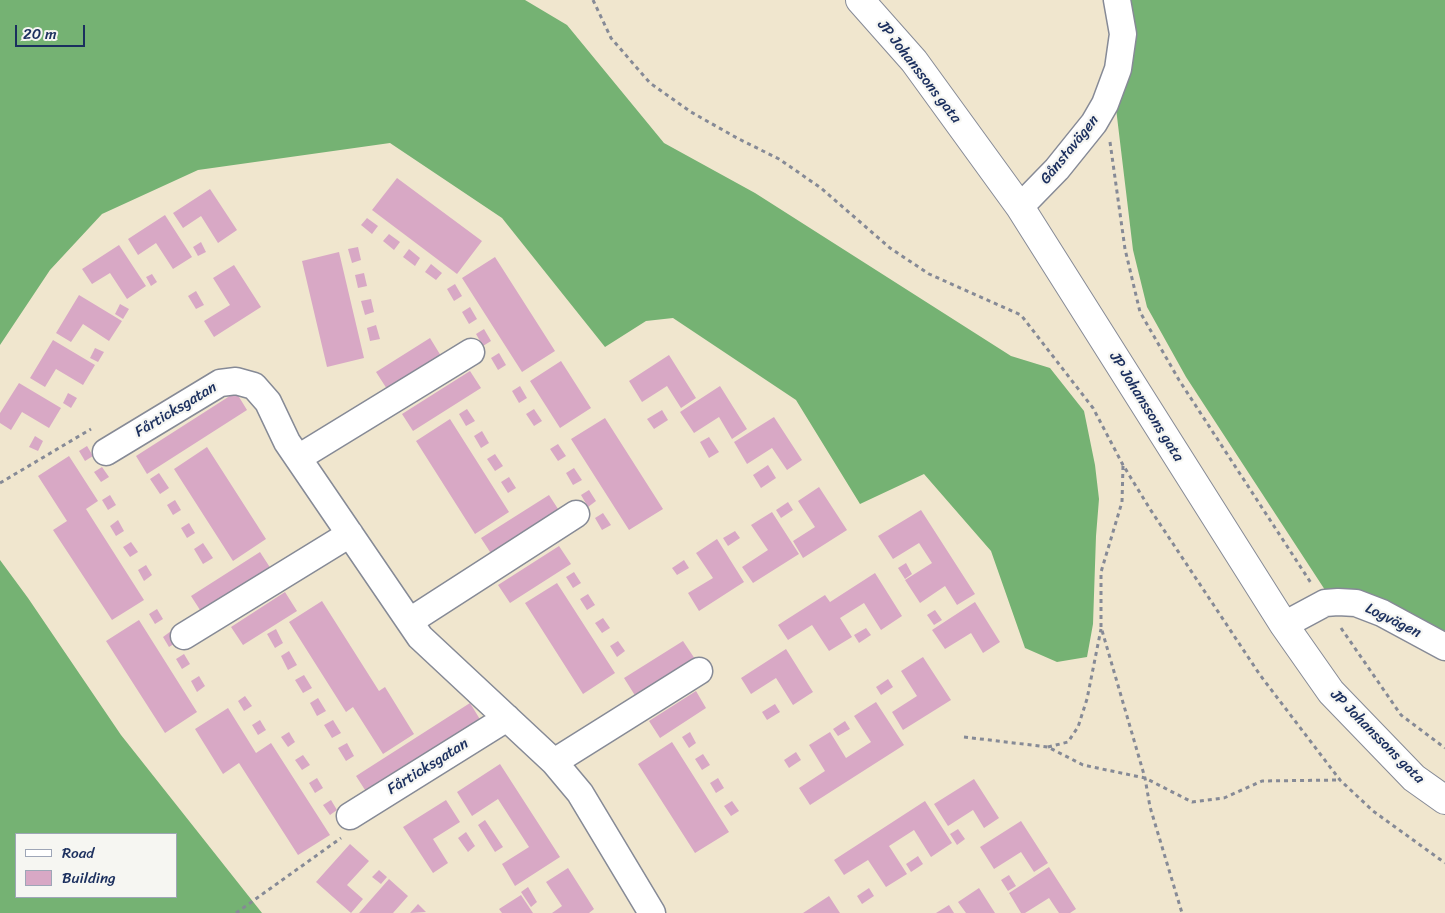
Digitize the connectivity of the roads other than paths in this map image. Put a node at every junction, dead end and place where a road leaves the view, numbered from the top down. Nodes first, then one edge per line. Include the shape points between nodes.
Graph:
1 (860, 0) edge
2 (1117, 0) edge
3 (1020, 207) junction
4 (471, 352) dead end
5 (106, 452) dead end
6 (298, 458) junction
7 (576, 514) dead end
8 (350, 534) junction
9 (410, 621) junction
10 (1284, 625) junction
11 (184, 636) dead end
12 (1445, 647) edge
13 (699, 671) dead end
14 (507, 718) junction
15 (554, 762) junction
16 (1445, 800) edge
17 (350, 816) dead end
18 (652, 913) edge

1 - 3 street, JP Johanssons gata via 914,61
2 - 3 street, Gånstavägen via 1124,34 1118,69 1105,104 1057,169
3 - 10 street, JP Johanssons gata
4 - 6 street
5 - 6 street, Fårticksgatan via 220,383 236,381 254,386 268,402
6 - 8 street, Fårticksgatan
7 - 9 street
8 - 9 street, Fårticksgatan
8 - 11 street
9 - 14 street, Fårticksgatan via 420,637
10 - 12 street, Logvägen via 1324,603 1356,603 1382,612
10 - 16 street, JP Johanssons gata via 1331,692 1414,778
13 - 15 street
14 - 15 street, Fårticksgatan
14 - 17 street, Fårticksgatan
15 - 18 street, Fårticksgatan via 580,793

